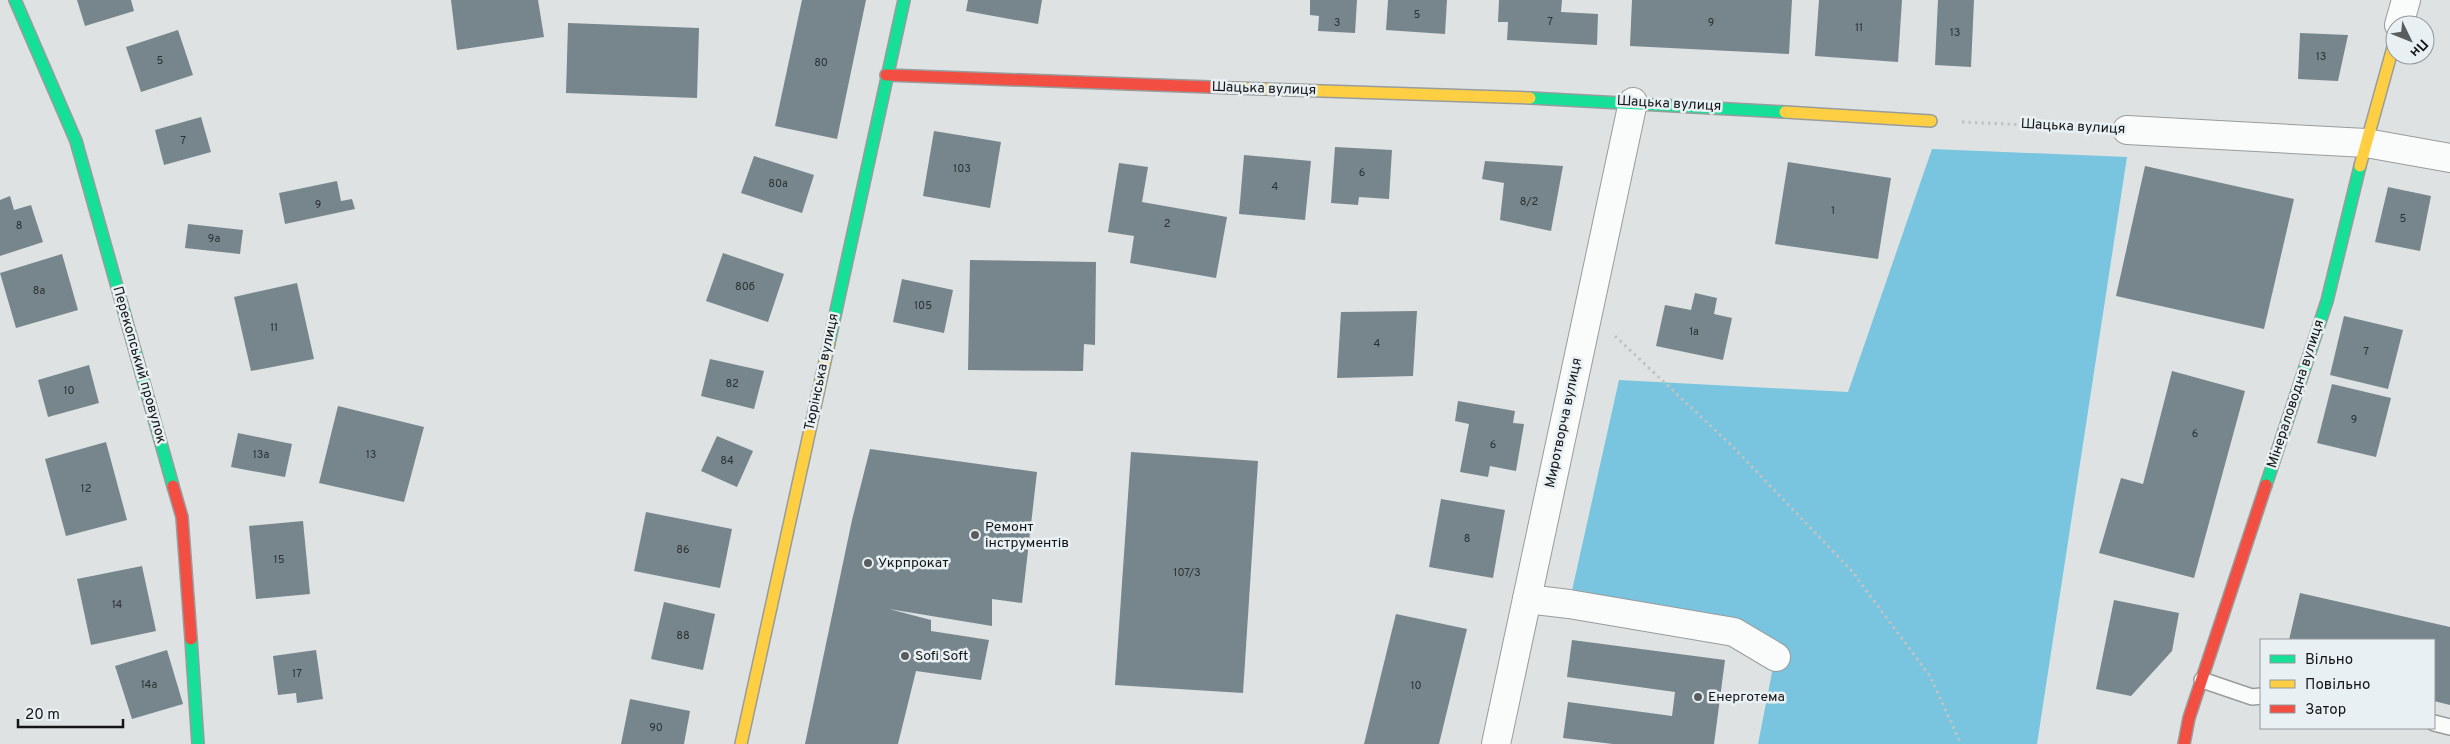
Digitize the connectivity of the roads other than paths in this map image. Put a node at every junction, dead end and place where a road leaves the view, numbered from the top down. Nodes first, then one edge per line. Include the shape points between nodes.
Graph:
1 (15, 0) edge
2 (904, 0) edge
3 (2406, 0) edge
4 (2402, 15) edge
5 (2388, 65) edge
6 (886, 75) junction
7 (1632, 102) junction
8 (1931, 121) road end
9 (2127, 130) road end
10 (2366, 144) junction
11 (2450, 158) edge
12 (1527, 599) junction
13 (1776, 657) dead end
14 (2202, 680) junction
15 (2260, 696) edge
16 (2435, 722) edge
17 (2450, 727) edge
18 (198, 744) edge
19 (741, 744) edge
20 (1496, 744) edge
21 (2184, 744) edge

1 - 18 street, Перекопський провулок via 76,141 182,517
2 - 6 street, Тюрінська вулиця
3 - 4 street
5 - 10 street, Мінераловодна вулиця
6 - 7 street, Шацька вулиця
6 - 19 street, Тюрінська вулиця
7 - 8 street, Шацька вулиця
7 - 12 street, Миротворча вулиця
9 - 10 street, Шацька вулиця
10 - 11 street, Шацька вулиця
10 - 14 street, Мінераловодна вулиця via 2327,301
12 - 13 street via 1734,632
12 - 20 street, Миротворча вулиця
14 - 15 lane via 2252,697
14 - 21 street, Мінераловодна вулиця
16 - 17 lane

